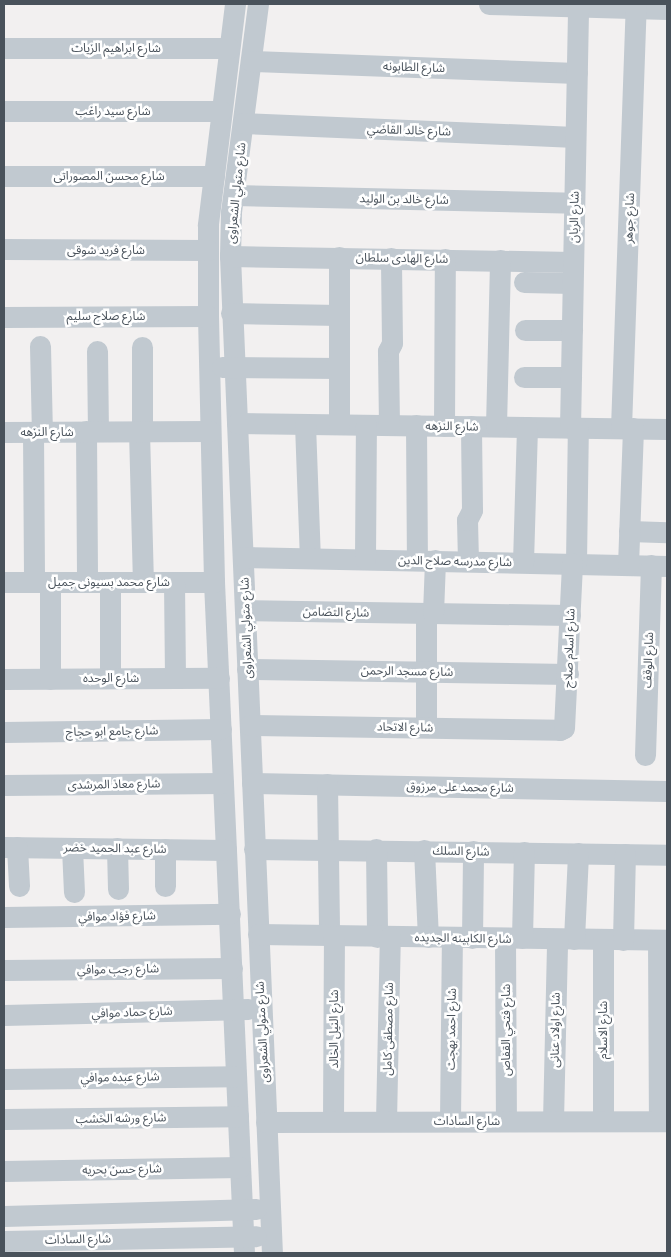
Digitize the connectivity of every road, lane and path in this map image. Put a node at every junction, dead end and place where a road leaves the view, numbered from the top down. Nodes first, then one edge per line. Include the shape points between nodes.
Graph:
1 (235, 4) edge
2 (258, 4) edge
3 (489, 4) edge
4 (578, 6) junction
5 (636, 8) junction
6 (667, 9) edge
7 (4, 48) edge
8 (229, 48) junction
9 (251, 61) junction
10 (577, 73) junction
11 (4, 111) edge
12 (221, 111) junction
13 (243, 123) junction
14 (576, 136) junction
15 (4, 176) edge
16 (214, 176) junction
17 (234, 195) junction
18 (574, 203) junction
19 (4, 249) edge
20 (208, 250) junction
21 (230, 256) junction
22 (339, 257) junction
23 (391, 258) junction
24 (445, 259) junction
25 (500, 260) junction
26 (573, 273) junction
27 (524, 282) dead end
28 (231, 313) junction
29 (339, 315) junction
30 (4, 316) edge
31 (208, 316) junction
32 (524, 330) dead end
33 (572, 330) junction
34 (40, 346) dead end
35 (142, 348) dead end
36 (97, 351) dead end
37 (210, 367) junction
38 (235, 367) junction
39 (339, 368) junction
40 (524, 377) dead end
41 (570, 377) junction
42 (237, 422) junction
43 (305, 424) junction
44 (339, 424) junction
45 (366, 424) junction
46 (389, 425) junction
47 (416, 425) junction
48 (444, 426) junction
49 (471, 426) junction
50 (496, 426) junction
51 (527, 427) junction
52 (574, 428) junction
53 (627, 428) junction
54 (667, 429) edge
55 (92, 431) junction
56 (141, 431) junction
57 (210, 431) junction
58 (4, 432) edge
59 (37, 432) junction
60 (629, 531) junction
61 (667, 532) edge
62 (243, 556) junction
63 (310, 558) junction
64 (365, 559) junction
65 (426, 560) junction
66 (468, 561) junction
67 (523, 562) junction
68 (574, 563) junction
69 (628, 565) junction
70 (659, 566) edge
71 (4, 582) edge
72 (42, 582) junction
73 (87, 582) junction
74 (110, 582) junction
75 (143, 582) junction
76 (174, 582) junction
77 (214, 582) junction
78 (245, 610) junction
79 (430, 613) junction
80 (570, 615) junction
81 (247, 668) junction
82 (426, 672) junction
83 (568, 674) junction
84 (110, 678) junction
85 (175, 678) junction
86 (219, 678) junction
87 (4, 679) edge
88 (50, 679) junction
89 (250, 725) junction
90 (426, 727) junction
91 (221, 729) junction
92 (560, 730) joint
93 (4, 732) edge
94 (645, 754) dead end
95 (224, 783) junction
96 (252, 783) junction
97 (327, 784) junction
98 (4, 785) edge
99 (667, 791) edge
100 (10, 847) edge
101 (72, 848) junction
102 (117, 848) junction
103 (254, 848) junction
104 (328, 848) junction
105 (165, 849) junction
106 (376, 849) junction
107 (226, 850) junction
108 (424, 850) junction
109 (473, 851) junction
110 (524, 852) junction
111 (578, 853) junction
112 (625, 854) junction
113 (667, 855) edge
114 (19, 886) dead end
115 (165, 886) dead end
116 (118, 889) dead end
117 (74, 892) dead end
118 (230, 914) junction
119 (4, 917) edge
120 (258, 934) junction
121 (332, 936) junction
122 (383, 937) junction
123 (428, 937) junction
124 (462, 938) junction
125 (513, 938) junction
126 (566, 939) junction
127 (613, 940) junction
128 (662, 940) edge
129 (232, 968) junction
130 (4, 970) edge
131 (261, 1008) junction
132 (234, 1009) junction
133 (4, 1016) edge
134 (236, 1076) junction
135 (4, 1079) edge
136 (238, 1116) junction
137 (4, 1119) edge
138 (333, 1121) junction
139 (450, 1121) junction
140 (506, 1121) junction
141 (553, 1121) junction
142 (602, 1121) junction
143 (663, 1121) edge
144 (266, 1122) junction
145 (386, 1122) junction
146 (240, 1167) junction
147 (4, 1171) edge
148 (242, 1209) junction
149 (270, 1209) junction
150 (4, 1216) edge
151 (4, 1241) edge
152 (243, 1245) edge
153 (272, 1245) edge

1 - 8 street, شارع متولي الشعراوى
2 - 9 street, شارع متولي الشعراوى
3 - 4 street
4 - 5 street
4 - 10 street, شارع الريان
5 - 6 street
5 - 53 street, شارع جوهر
7 - 8 street, شارع ابراهيم الزيات
8 - 12 street, شارع متولي الشعراوى
9 - 10 street, شارع الطابونه
9 - 13 street, شارع متولي الشعراوى
10 - 14 street, شارع الريان
11 - 12 street, شارع سيد راغب
12 - 16 street, شارع متولي الشعراوى
13 - 14 street, شارع خالد القاضي
13 - 17 street, شارع متولي الشعراوى
14 - 18 street, شارع الريان
15 - 16 street, شارع محسن المصوراتى
16 - 20 street, شارع متولي الشعراوى
17 - 18 street, شارع خالد بن الوليد
17 - 21 street, شارع متولي الشعراوى
18 - 26 street, شارع الريان
19 - 20 street, شارع فريد شوقى
20 - 31 street, شارع متولي الشعراوى
21 - 22 street, شارع الهادى سلطان
21 - 28 street, شارع متولي الشعراوى
22 - 23 street, شارع الهادى سلطان
22 - 29 street
23 - 24 street, شارع الهادى سلطان
23 - 46 street
24 - 25 street, شارع الهادى سلطان
24 - 48 street
25 - 26 street, شارع الهادى سلطان
25 - 50 street
26 - 27 street
26 - 33 street, شارع الريان
28 - 29 street
28 - 38 street, شارع متولي الشعراوى
29 - 39 street
30 - 31 street, شارع صلاح سليم
31 - 37 street, شارع متولي الشعراوى
32 - 33 street
33 - 41 street, شارع الريان
34 - 59 street
35 - 56 street
36 - 55 street
37 - 38 street
37 - 57 street, شارع متولي الشعراوى
38 - 39 street
38 - 42 street, شارع متولي الشعراوى
39 - 44 street
40 - 41 street
41 - 52 street, شارع الريان
42 - 43 street, شارع النزهه
42 - 62 street, شارع متولي الشعراوى
43 - 44 street, شارع النزهه
43 - 63 street
44 - 45 street, شارع النزهه
45 - 46 street, شارع النزهه
45 - 64 street
46 - 47 street, شارع النزهه
47 - 48 street, شارع النزهه
47 - 65 street
48 - 49 street, شارع النزهه
49 - 50 street, شارع النزهه
49 - 66 street via 472,510 467,520
50 - 51 street, شارع النزهه
51 - 52 street, شارع النزهه
51 - 67 street
52 - 53 street, شارع النزهه
52 - 68 street, شارع اسلام صلاح
53 - 54 street, شارع النزهه
53 - 60 street, شارع جوهر
55 - 56 street, شارع النزهه
55 - 59 street, شارع النزهه
55 - 73 street
56 - 57 street, شارع النزهه
56 - 75 street
57 - 77 street, شارع متولي الشعراوى
58 - 59 street, شارع النزهه
59 - 72 street
60 - 61 street
60 - 69 street, شارع جوهر
62 - 63 street, شارع مدرسه صلاح الدين
62 - 78 street, شارع متولي الشعراوى
63 - 64 street, شارع مدرسه صلاح الدين
64 - 65 street, شارع مدرسه صلاح الدين
65 - 66 street, شارع مدرسه صلاح الدين
65 - 79 street
66 - 67 street, شارع مدرسه صلاح الدين
67 - 68 street, شارع مدرسه صلاح الدين
68 - 69 street, شارع مدرسه صلاح الدين
68 - 80 street, شارع اسلام صلاح
69 - 70 street, شارع مدرسه صلاح الدين
70 - 94 street, شارع الوقف
71 - 72 street, شارع محمد بسيونى جميل
72 - 73 street, شارع محمد بسيونى جميل
72 - 88 street
73 - 74 street, شارع محمد بسيونى جميل
74 - 75 street, شارع محمد بسيونى جميل
74 - 84 street
75 - 76 street, شارع محمد بسيونى جميل
76 - 77 street, شارع محمد بسيونى جميل
76 - 85 street
77 - 86 street, شارع متولي الشعراوى
78 - 79 street, شارع التضامن
78 - 81 street, شارع متولي الشعراوى
79 - 80 street, شارع التضامن
79 - 82 street
80 - 83 street, شارع اسلام صلاح
81 - 82 street, شارع مسجد الرحمن
81 - 89 street, شارع متولي الشعراوى
82 - 83 street, شارع مسجد الرحمن
82 - 90 street
83 - 92 street, شارع اسلام صلاح via 566,724
84 - 85 street, شارع الوحده
84 - 88 street, شارع الوحده
85 - 86 street, شارع الوحده
86 - 91 street, شارع متولي الشعراوى
87 - 88 street, شارع الوحده
89 - 90 street, شارع الاتحاد
89 - 96 street, شارع متولي الشعراوى
90 - 92 street, شارع الاتحاد
91 - 93 street, شارع جامع ابو حجاج
91 - 95 street, شارع متولي الشعراوى
95 - 98 street, شارع معاذ المرشدى
95 - 107 street, شارع متولي الشعراوى
96 - 97 street, شارع محمد على مرزوق
96 - 103 street, شارع متولي الشعراوى
97 - 99 street, شارع محمد على مرزوق
97 - 104 street, شارع النيل الخالد
100 - 101 street, شارع عبد الحميد خضر
100 - 114 street
101 - 102 street, شارع عبد الحميد خضر
101 - 117 street
102 - 105 street, شارع عبد الحميد خضر
102 - 116 street
103 - 104 street, شارع السلك
103 - 120 street, شارع متولي الشعراوى
104 - 106 street, شارع السلك
104 - 121 street, شارع النيل الخالد
105 - 107 street, شارع عبد الحميد خضر
105 - 115 street
106 - 108 street, شارع السلك
106 - 122 street, شارع مصطفى كامل
107 - 118 street, شارع متولي الشعراوى
108 - 109 street, شارع السلك
108 - 123 street
109 - 110 street, شارع السلك
109 - 124 street
110 - 111 street, شارع السلك
110 - 125 street, شارع فتحي القفاص
111 - 112 street, شارع السلك
111 - 126 street, شارع اولاد عنانى
112 - 113 street, شارع السلك
112 - 127 street, شارع الاسلام
118 - 119 street, شارع فؤاد موافي
118 - 129 street, شارع متولي الشعراوى
120 - 121 street, شارع الكابينه الجديده
120 - 131 street, شارع متولي الشعراوى
121 - 122 street, شارع الكابينه الجديده
121 - 138 street, شارع النيل الخالد
122 - 123 street, شارع الكابينه الجديده
122 - 145 street, شارع مصطفى كامل
123 - 124 street, شارع الكابينه الجديده
124 - 125 street, شارع الكابينه الجديده
124 - 139 street, شارع احمد بهجت
125 - 126 street, شارع الكابينه الجديده
125 - 140 street, شارع فتحي القفاص
126 - 127 street, شارع الكابينه الجديده
126 - 141 street, شارع اولاد عنانى
127 - 128 street, شارع الكابينه الجديده
127 - 142 street, شارع الاسلام
128 - 143 street
129 - 130 street, شارع رجب موافي
129 - 132 street, شارع متولي الشعراوى
131 - 132 street, شارع حماد موافي
131 - 144 street, شارع متولي الشعراوى
132 - 133 street, شارع حماد موافي
132 - 134 street, شارع متولي الشعراوى
134 - 135 street, شارع عبده موافي
134 - 136 street, شارع متولي الشعراوى
136 - 137 street, شارع ورشه الخشب
136 - 146 street, شارع متولي الشعراوى
138 - 144 street, شارع السادات
138 - 145 street, شارع السادات
139 - 140 street, شارع السادات
139 - 145 street, شارع السادات
140 - 141 street, شارع السادات
141 - 142 street, شارع السادات
142 - 143 street, شارع السادات
144 - 149 street, شارع متولي الشعراوى
146 - 147 street, شارع حسن بحريه
146 - 148 street, شارع متولي الشعراوى
148 - 149 street
148 - 150 street
148 - 152 street, شارع متولي الشعراوى
149 - 153 street, شارع متولي الشعراوى
151 - 152 street, شارع السادات
152 - 153 street, شارع السادات

